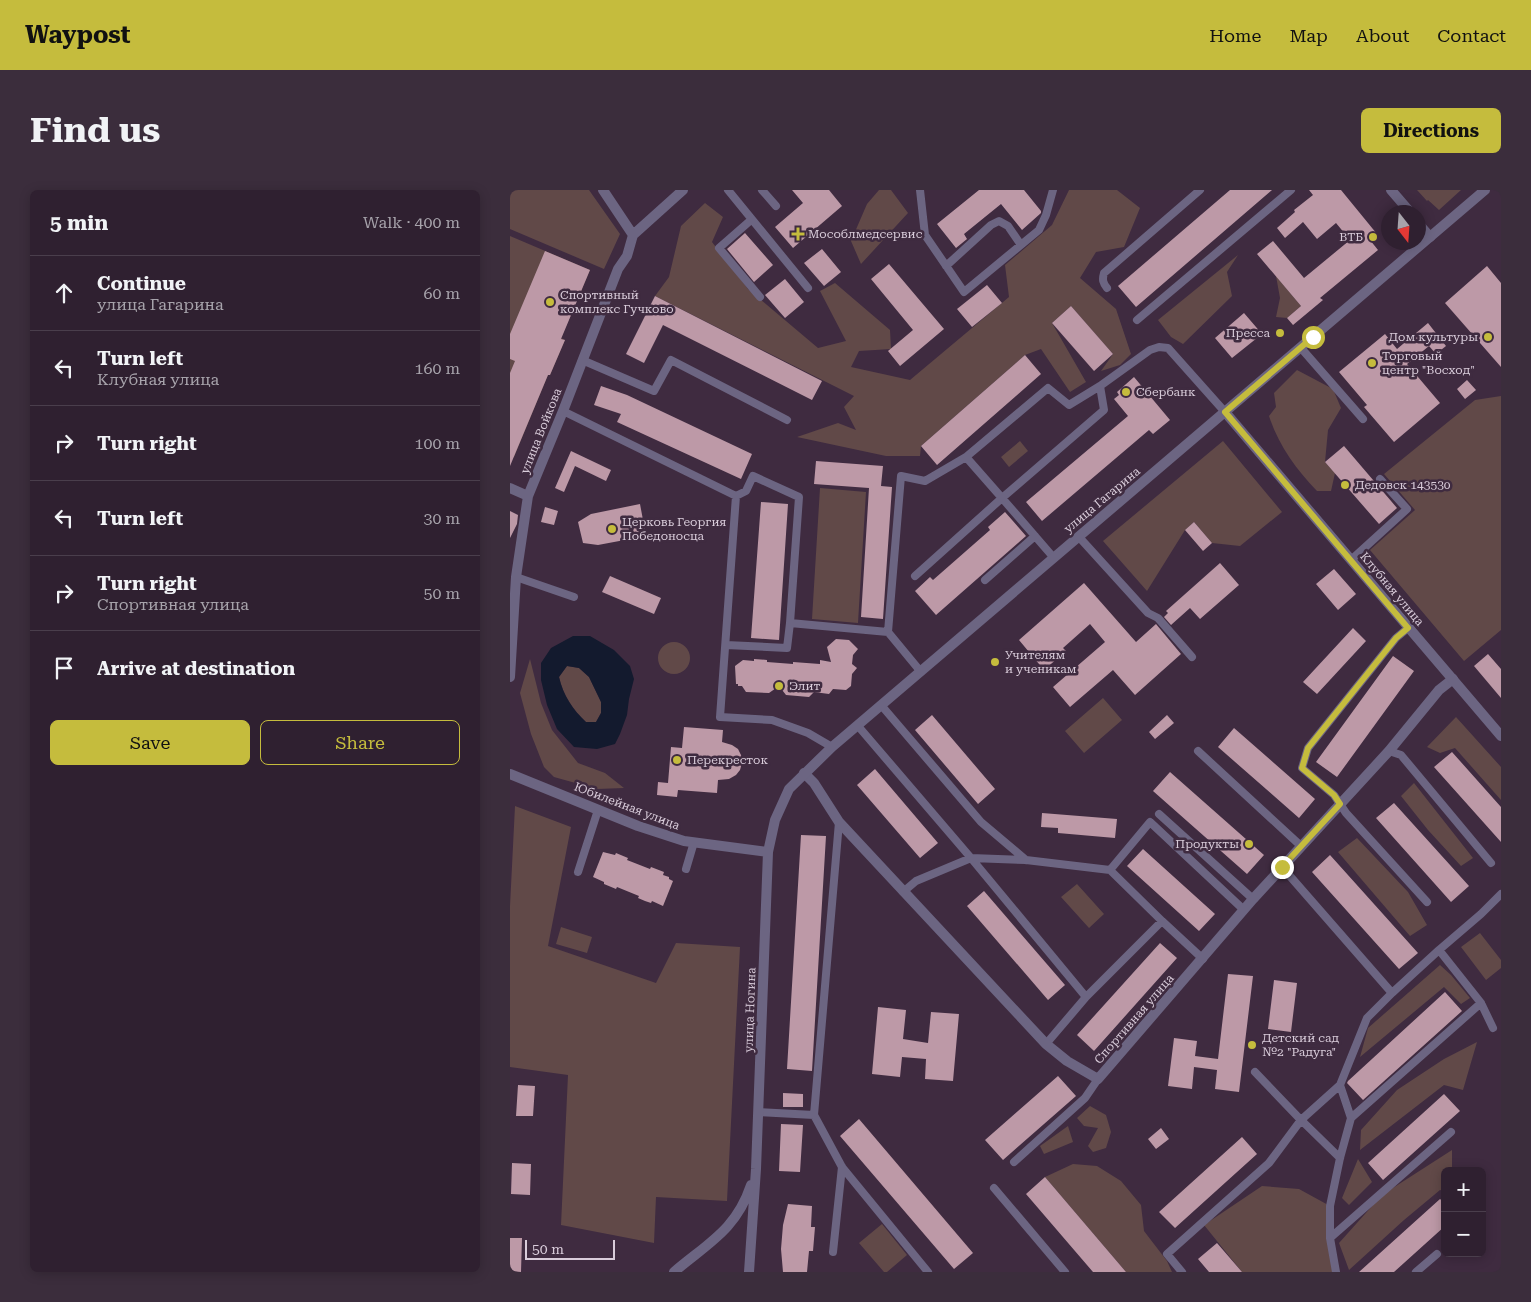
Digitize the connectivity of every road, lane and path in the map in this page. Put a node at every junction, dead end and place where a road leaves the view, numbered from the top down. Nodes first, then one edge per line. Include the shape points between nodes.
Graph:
1 (603, 190) edge
2 (683, 190) edge
3 (728, 190) edge
4 (762, 190) edge
5 (920, 190) edge
6 (1053, 190) edge
7 (1200, 190) edge
8 (1292, 190) edge
9 (1391, 190) edge
10 (1485, 190) edge
11 (1404, 205) edge
12 (776, 206) dead end
13 (751, 220) junction
14 (1426, 232) edge
15 (633, 235) junction
16 (1430, 237) junction
17 (1021, 245) junction
18 (946, 266) junction
19 (808, 288) dead end
20 (1107, 288) dead end
21 (760, 297) dead end
22 (1137, 320) dead end
23 (1301, 348) junction
24 (582, 360) junction
25 (1100, 386) junction
26 (563, 411) junction
27 (1225, 412) junction
28 (1363, 419) dead end
29 (787, 420) dead end
30 (966, 456) junction
31 (1380, 478) dead end
32 (510, 488) edge
33 (528, 496) junction
34 (736, 496) junction
35 (1002, 498) junction
36 (1035, 536) junction
37 (1079, 537) junction
38 (1054, 558) junction
39 (1351, 560) junction
40 (915, 576) dead end
41 (516, 577) junction
42 (984, 580) dead end
43 (574, 598) dead end
44 (790, 623) junction
45 (1408, 628) junction
46 (888, 632) junction
47 (726, 644) junction
48 (1192, 658) dead end
49 (921, 672) junction
50 (510, 677) edge
51 (1453, 679) junction
52 (881, 705) junction
53 (858, 726) junction
54 (1501, 736) edge
55 (832, 747) junction
56 (1198, 751) dead end
57 (1389, 751) junction
58 (804, 773) junction
59 (510, 774) edge
60 (1340, 804) junction
61 (598, 810) junction
62 (1159, 814) dead end
63 (839, 822) junction
64 (694, 842) junction
65 (1300, 846) junction
66 (768, 852) junction
67 (971, 858) junction
68 (1026, 860) junction
69 (1491, 863) dead end
70 (1282, 867) junction
71 (686, 869) dead end
72 (1110, 870) junction
73 (578, 872) dead end
74 (903, 892) junction
75 (1501, 894) edge
76 (1253, 899) junction
77 (1428, 902) dead end
78 (1244, 910) junction
79 (1162, 921) junction
80 (1439, 950) junction
81 (1203, 959) junction
82 (1392, 993) junction
83 (1086, 997) junction
84 (1480, 1003) junction
85 (1493, 1028) dead end
86 (1046, 1044) junction
87 (1255, 1072) dead end
88 (1098, 1079) junction
89 (1340, 1085) junction
90 (758, 1112) junction
91 (814, 1115) junction
92 (1351, 1118) junction
93 (1301, 1120) junction
94 (1451, 1132) dead end
95 (1340, 1158) junction
96 (1014, 1162) dead end
97 (842, 1167) junction
98 (756, 1169) junction
99 (994, 1188) dead end
100 (1330, 1238) junction
101 (833, 1252) dead end
102 (1437, 1254) dead end
103 (674, 1272) edge
104 (749, 1272) edge
105 (928, 1272) edge
106 (1065, 1272) edge
107 (1182, 1272) edge
108 (1336, 1272) edge
109 (1416, 1272) edge

1 - 15 street
2 - 15 street, улица Войкова
3 - 13 lane
4 - 12 lane
5 - 18 lane via 925,235
6 - 17 lane via 1039,230
7 - 20 lane via 1104,273 1103,283
8 - 22 lane
9 - 11 street
10 - 16 street, улица Гагарина
13 - 19 lane
13 - 21 lane via 719,248
14 - 16 street
15 - 24 street, улица Войкова
16 - 23 street, улица Гагарина
17 - 18 lane via 1008,226 999,221
17 - 18 lane via 964,292
23 - 27 street, улица Гагарина
23 - 28 lane
24 - 26 street, улица Войкова
24 - 29 lane via 654,391 671,360
25 - 27 lane via 1150,350 1168,348
25 - 30 lane via 1069,404 1048,388
25 - 35 lane via 1104,410
26 - 33 street, улица Войкова
26 - 34 lane
27 - 37 street, улица Гагарина
27 - 39 street, Клубная улица
30 - 35 lane
30 - 46 lane via 925,481 901,476
31 - 39 lane via 1407,510
32 - 33 street
33 - 41 street, улица Войкова
34 - 44 lane via 746,491 753,476 799,497
34 - 47 lane
35 - 36 lane
35 - 40 lane
36 - 38 lane
36 - 42 lane
37 - 38 street, улица Гагарина
37 - 48 lane
38 - 49 street, улица Гагарина
39 - 45 street, Клубная улица
41 - 43 lane
41 - 50 street, улица Войкова
44 - 46 lane
44 - 47 lane via 787,648
45 - 51 street, Клубная улица
45 - 60 lane via 1396,638 1308,748 1302,768
46 - 49 lane
47 - 55 lane via 720,717 772,720 808,732
49 - 52 street, улица Гагарина
51 - 54 street, Клубная улица
51 - 57 street, Спортивная улица via 1439,690
52 - 53 street, улица Гагарина
52 - 68 lane via 981,822
53 - 55 street, улица Гагарина
53 - 67 lane
55 - 58 street, улица Гагарина
56 - 65 lane
57 - 60 street, Спортивная улица
57 - 69 lane via 1401,755
58 - 63 street, Спортивная улица
58 - 66 street, улица Гагарина via 790,789 774,820
59 - 61 street, Юбилейная улица
60 - 65 street, Спортивная улица
60 - 77 lane
61 - 64 street, Юбилейная улица
61 - 73 lane
62 - 76 lane
63 - 74 street, Спортивная улица
63 - 91 lane
64 - 66 street, Юбилейная улица
64 - 71 lane
65 - 70 street, Спортивная улица
66 - 90 street, улица Ногина
67 - 68 lane
67 - 74 lane via 916,881
67 - 83 lane
68 - 72 lane
70 - 76 street, Спортивная улица
70 - 82 lane
72 - 78 lane via 1150,822
72 - 79 lane
74 - 86 street, Спортивная улица
75 - 80 lane
76 - 78 street, Спортивная улица
78 - 81 street, Спортивная улица
79 - 81 lane
79 - 83 lane
80 - 82 lane
80 - 84 lane
81 - 88 street, Спортивная улица
82 - 89 lane via 1367,1018
83 - 86 lane
84 - 85 lane
84 - 92 lane
86 - 88 street, Спортивная улица
87 - 93 lane
88 - 96 lane via 1085,1098
89 - 92 lane
89 - 93 lane
90 - 91 lane
90 - 98 street, улица Ногина
91 - 97 lane
92 - 95 lane
93 - 95 lane
93 - 107 lane via 1268,1163 1167,1254
94 - 100 lane
95 - 100 lane via 1330,1206
97 - 101 lane
97 - 105 lane
98 - 103 street via 748,1193 730,1225
98 - 104 street
99 - 106 lane
100 - 108 lane
102 - 109 lane

